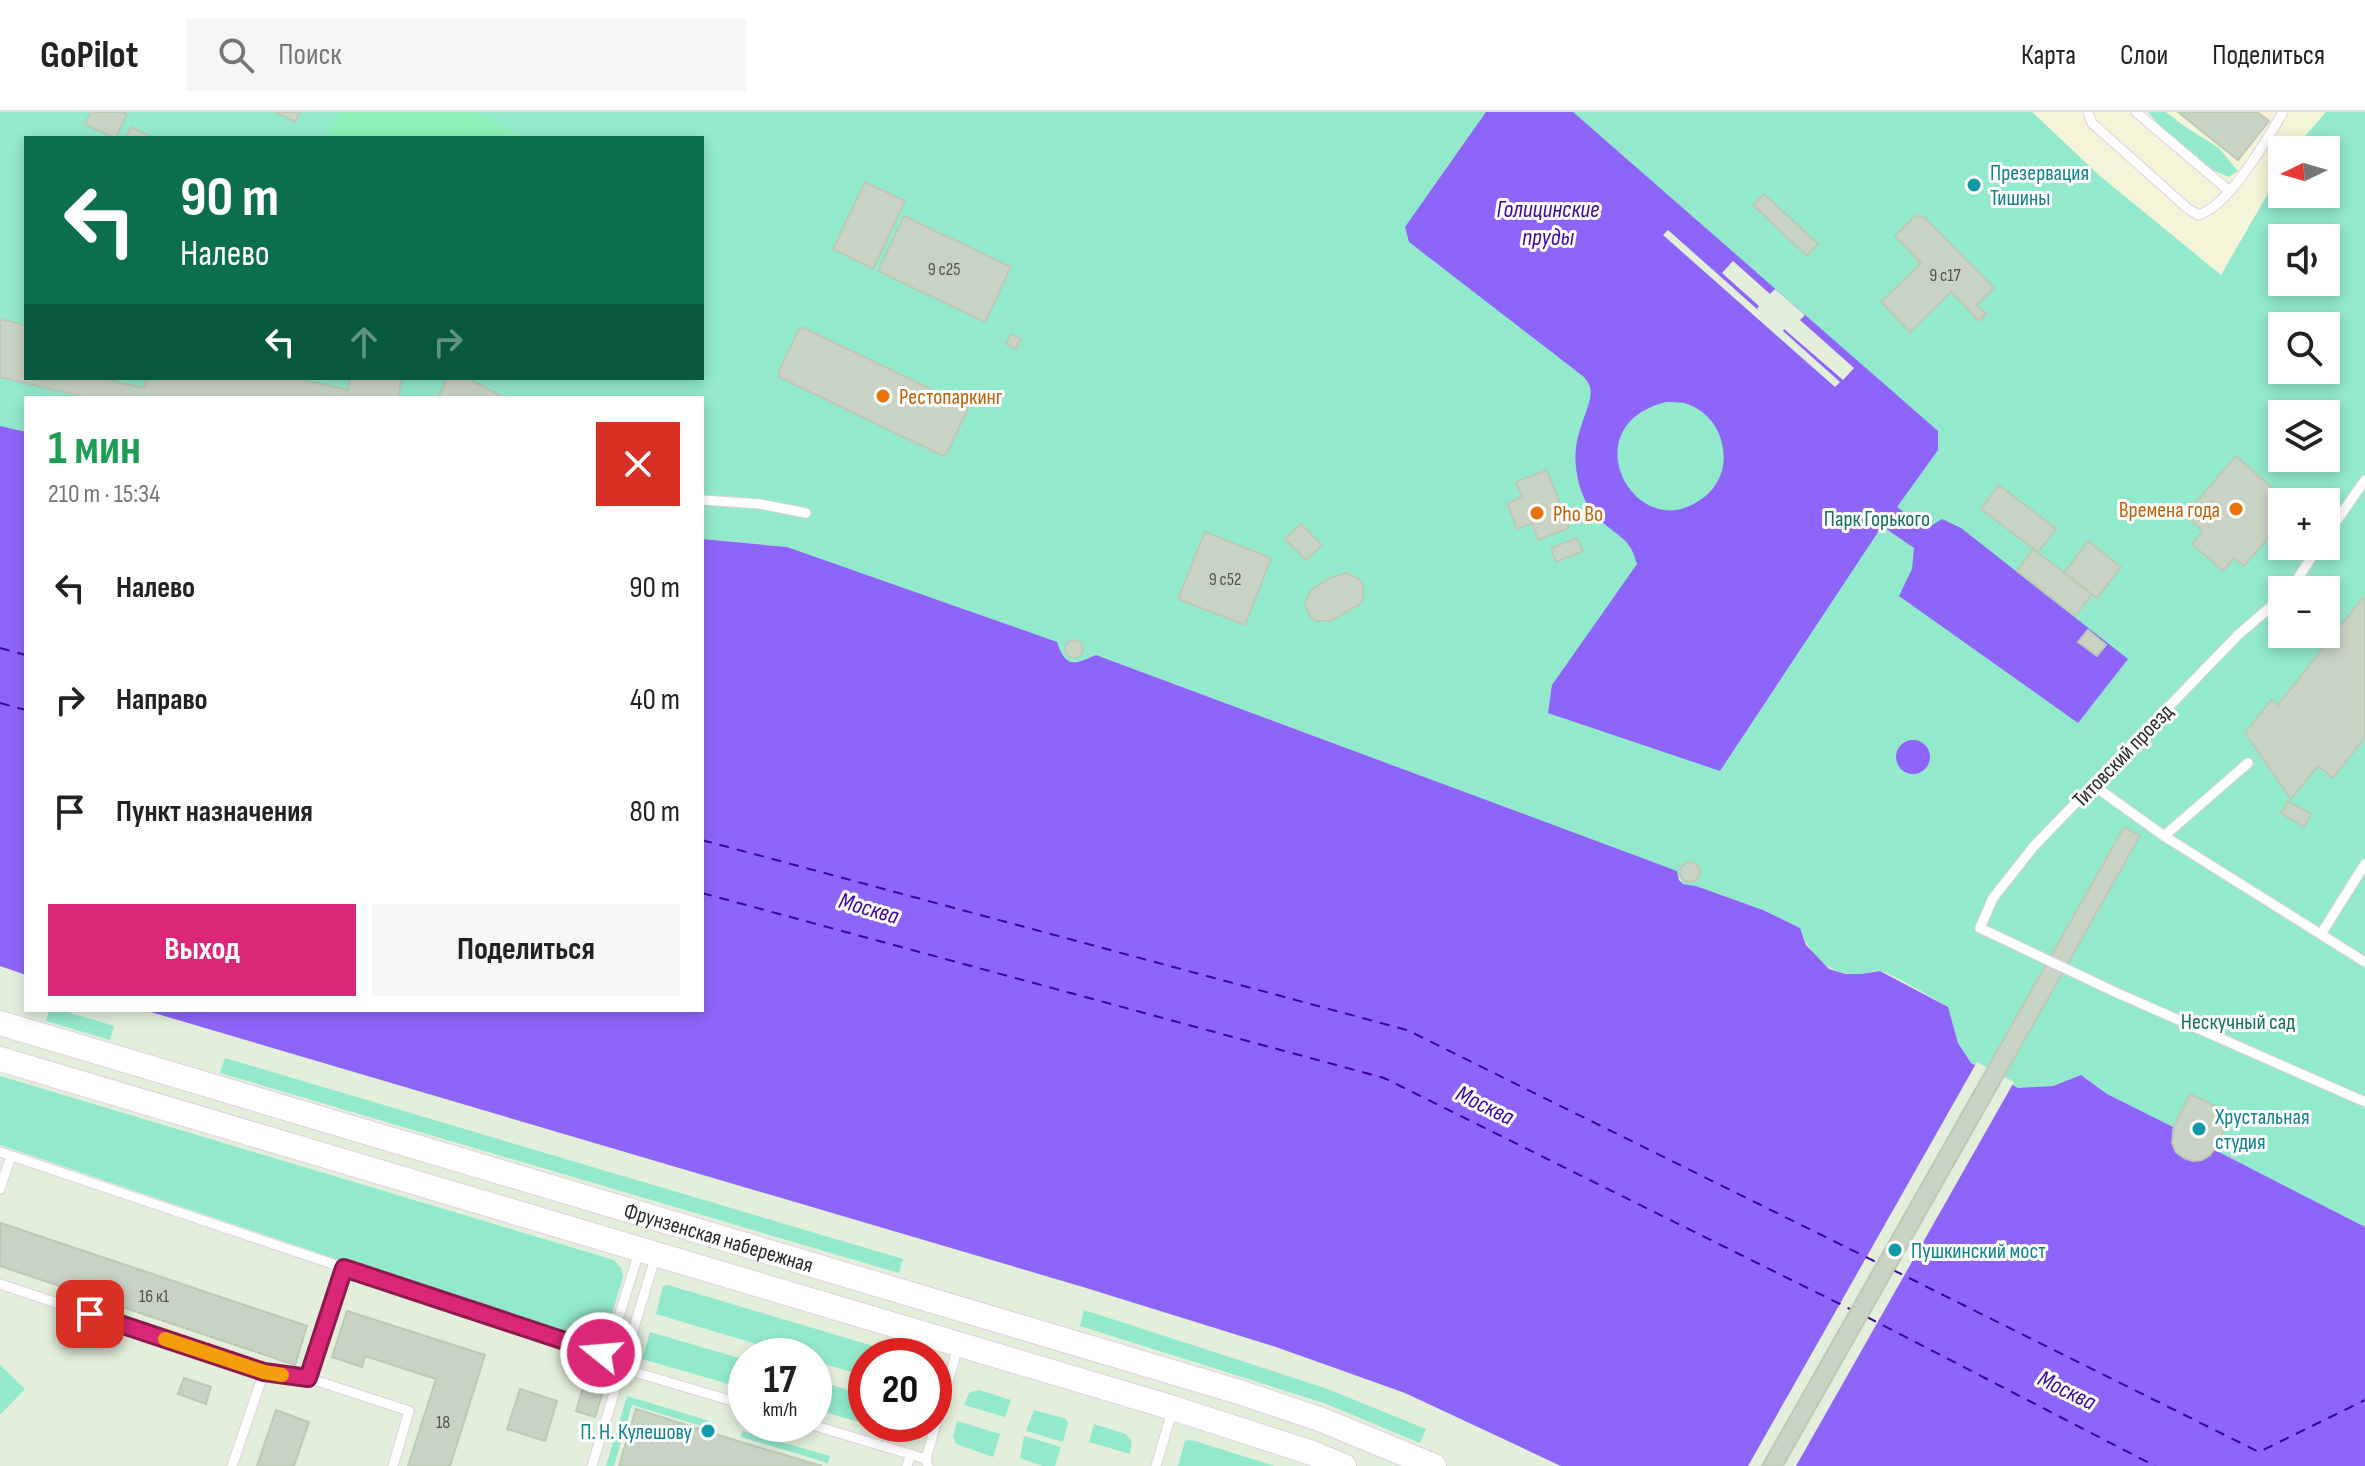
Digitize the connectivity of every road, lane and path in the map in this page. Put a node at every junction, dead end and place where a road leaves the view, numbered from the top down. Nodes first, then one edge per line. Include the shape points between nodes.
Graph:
1 (2088, 112) edge
2 (2136, 112) edge
3 (2283, 112) edge
4 (2228, 190) junction
5 (2363, 486) edge
6 (704, 500) edge
7 (806, 513) dead end
8 (2340, 517) edge
9 (2268, 609) edge
10 (2248, 763) dead end
11 (2093, 785) junction
12 (2164, 836) junction
13 (2365, 864) edge
14 (2321, 934) junction
15 (2365, 962) edge
16 (0, 1023) edge
17 (0, 1059) edge
18 (2365, 1102) edge
19 (0, 1152) edge
20 (11, 1156) junction
21 (0, 1189) edge
22 (649, 1252) junction
23 (344, 1268) junction
24 (0, 1285) edge
25 (959, 1344) junction
26 (621, 1368) junction
27 (264, 1372) junction
28 (308, 1378) junction
29 (728, 1400) edge
30 (1173, 1408) junction
31 (832, 1431) edge
32 (911, 1454) junction
33 (927, 1462) edge
34 (232, 1466) edge
35 (393, 1466) edge
36 (592, 1466) edge
37 (907, 1466) edge
38 (1156, 1466) edge
39 (1344, 1466) edge
40 (1434, 1466) edge

1 - 4 lane via 2092,123 2198,215 2209,212
2 - 4 lane
3 - 4 lane via 2254,162
5 - 8 lane
6 - 7 lane
9 - 11 lane, Титовский проезд
10 - 12 lane
11 - 12 lane
11 - 18 lane, Титовский проезд via 2034,846 1993,898 1980,928
12 - 14 lane
13 - 14 lane
14 - 15 lane
16 - 40 main road, Фрунзенская набережная via 1239,1392
17 - 22 main road, Фрунзенская набережная
19 - 20 lane
20 - 21 lane
20 - 23 lane
22 - 23 lane via 610,1345 601,1353
22 - 25 main road, Фрунзенская набережная
22 - 26 lane
23 - 28 lane
24 - 27 lane
25 - 30 main road, Фрунзенская набережная
25 - 33 lane
26 - 29 lane
26 - 36 lane
27 - 28 lane
27 - 34 lane
28 - 35 lane via 409,1411
30 - 38 lane
30 - 39 main road, Фрунзенская набережная
31 - 32 lane
32 - 33 lane
32 - 37 lane

